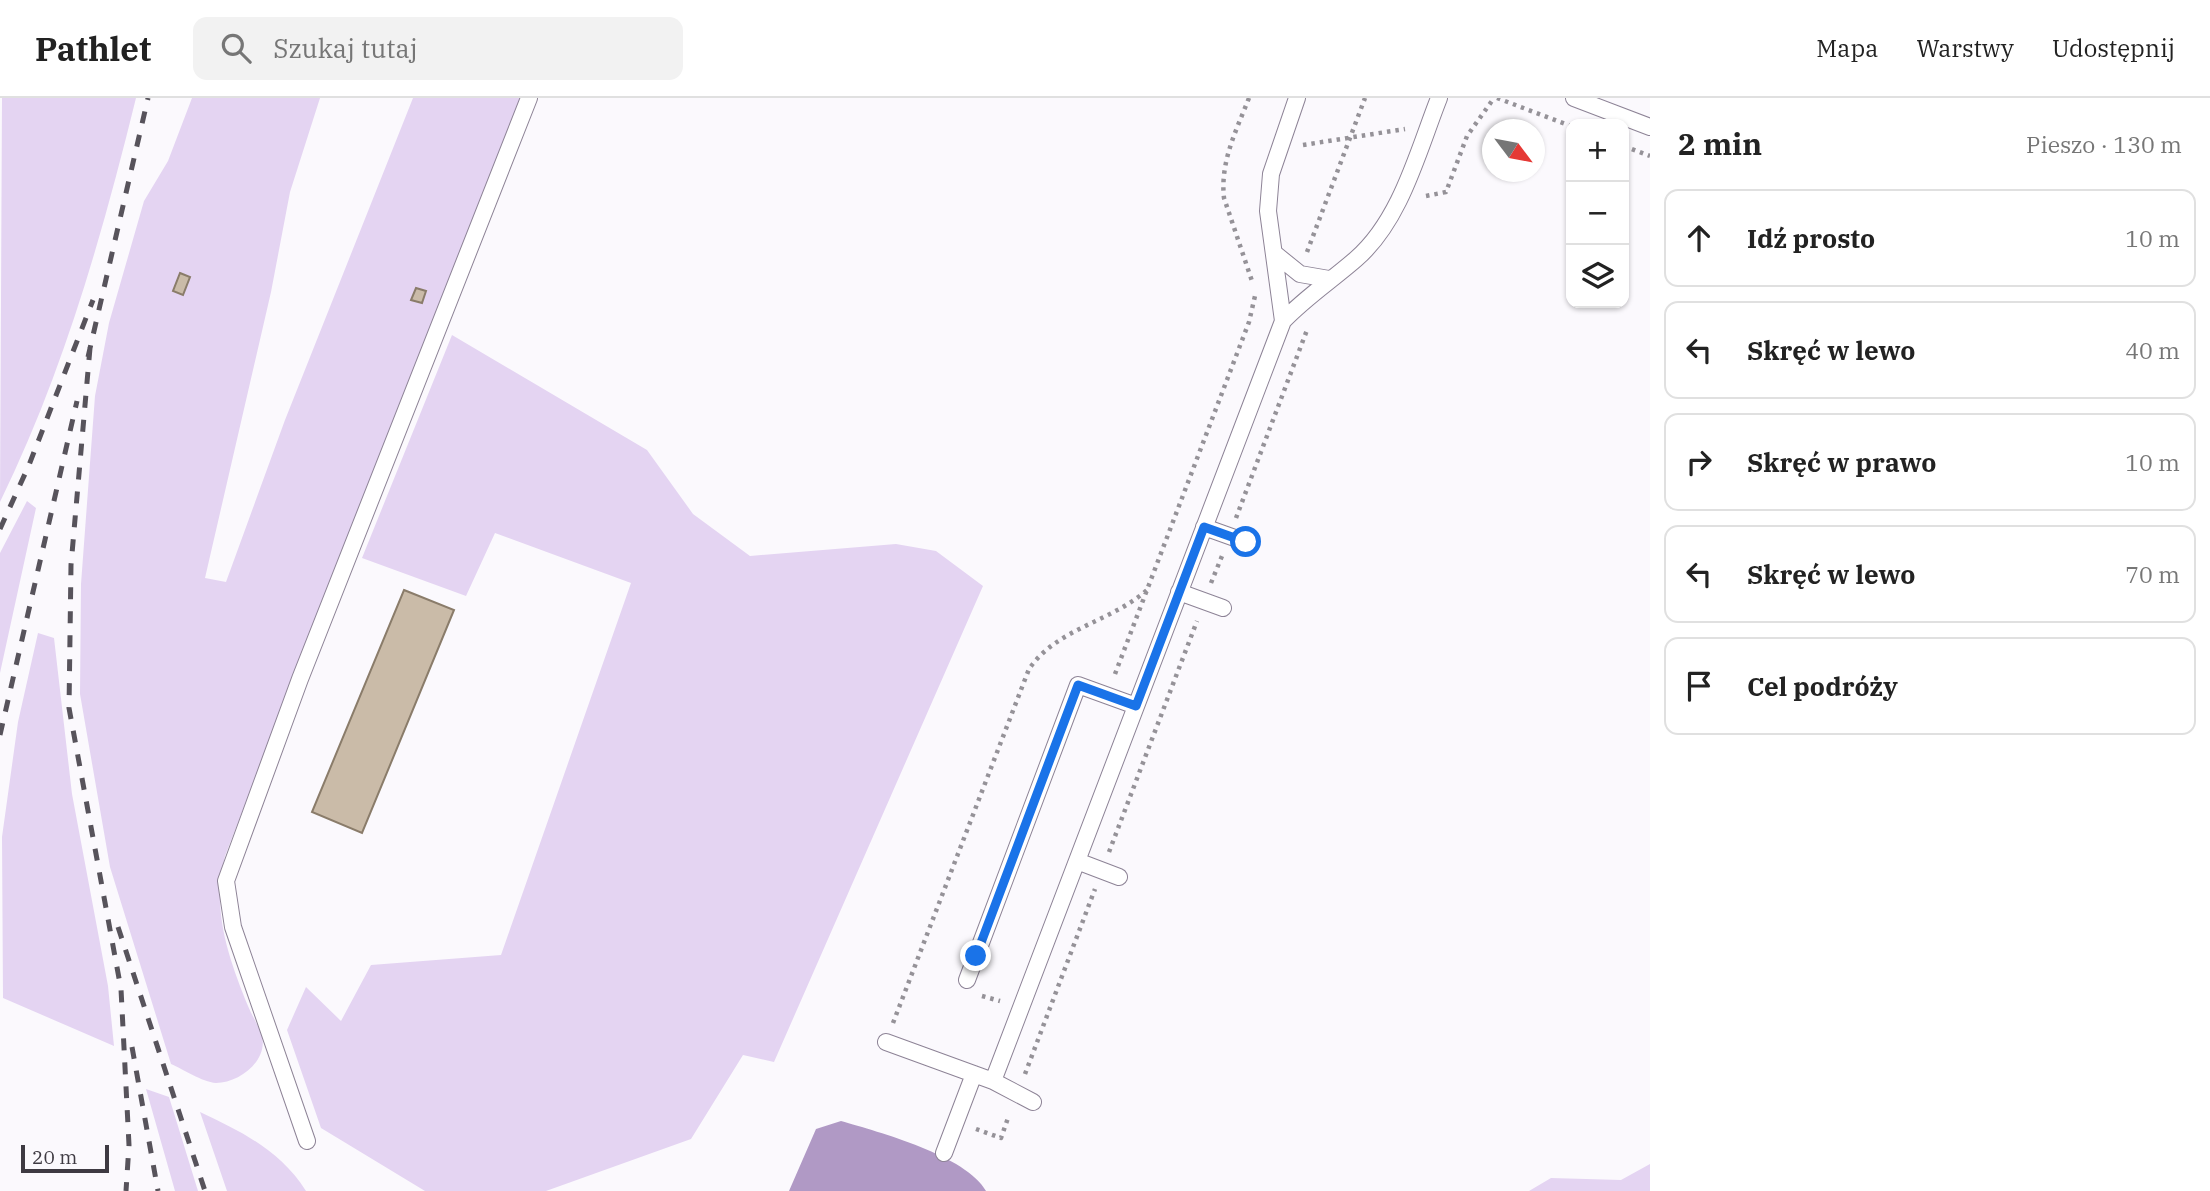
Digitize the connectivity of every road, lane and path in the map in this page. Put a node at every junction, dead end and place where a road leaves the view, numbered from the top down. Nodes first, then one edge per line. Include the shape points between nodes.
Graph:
1 (529, 98) edge
2 (1249, 98) edge
3 (1297, 98) edge
4 (1365, 98) edge
5 (1439, 98) edge
6 (1497, 98) edge
7 (1574, 98) edge
8 (1566, 124) edge
9 (1650, 127) edge
10 (1413, 128) dead end
11 (1350, 138) junction
12 (1297, 146) dead end
13 (1629, 148) edge
14 (1650, 156) edge
15 (1275, 253) junction
16 (1304, 259) dead end
17 (1329, 279) junction
18 (1283, 321) junction
19 (1204, 527) junction
20 (1246, 542) dead end
21 (1147, 589) junction
22 (1179, 592) junction
23 (1223, 608) dead end
24 (1107, 696) junction
25 (1136, 706) junction
26 (1077, 861) junction
27 (1119, 877) dead end
28 (967, 980) dead end
29 (886, 1042) joint
30 (974, 1074) junction
31 (993, 1081) junction
32 (1033, 1102) dead end
33 (307, 1141) dead end
34 (944, 1153) dead end

1 - 33 lane via 300,679 226,881 233,928
2 - 21 path via 1227,152 1222,184 1255,290 1253,311
3 - 15 lane via 1271,174 1268,211
4 - 11 path
5 - 17 lane via 1395,206 1378,234
6 - 8 path
7 - 9 lane
10 - 11 path
11 - 12 path
11 - 16 path
13 - 14 path
15 - 17 lane via 1300,274
15 - 18 lane
17 - 18 lane
18 - 19 lane
19 - 20 lane
19 - 22 lane
21 - 24 path
21 - 29 path via 1114,614 1052,644 1029,669
22 - 23 lane
22 - 25 lane
24 - 25 lane
24 - 28 lane via 1078,685
25 - 26 lane
26 - 27 lane
26 - 31 lane
29 - 30 lane
30 - 31 lane
30 - 34 lane
31 - 32 lane

